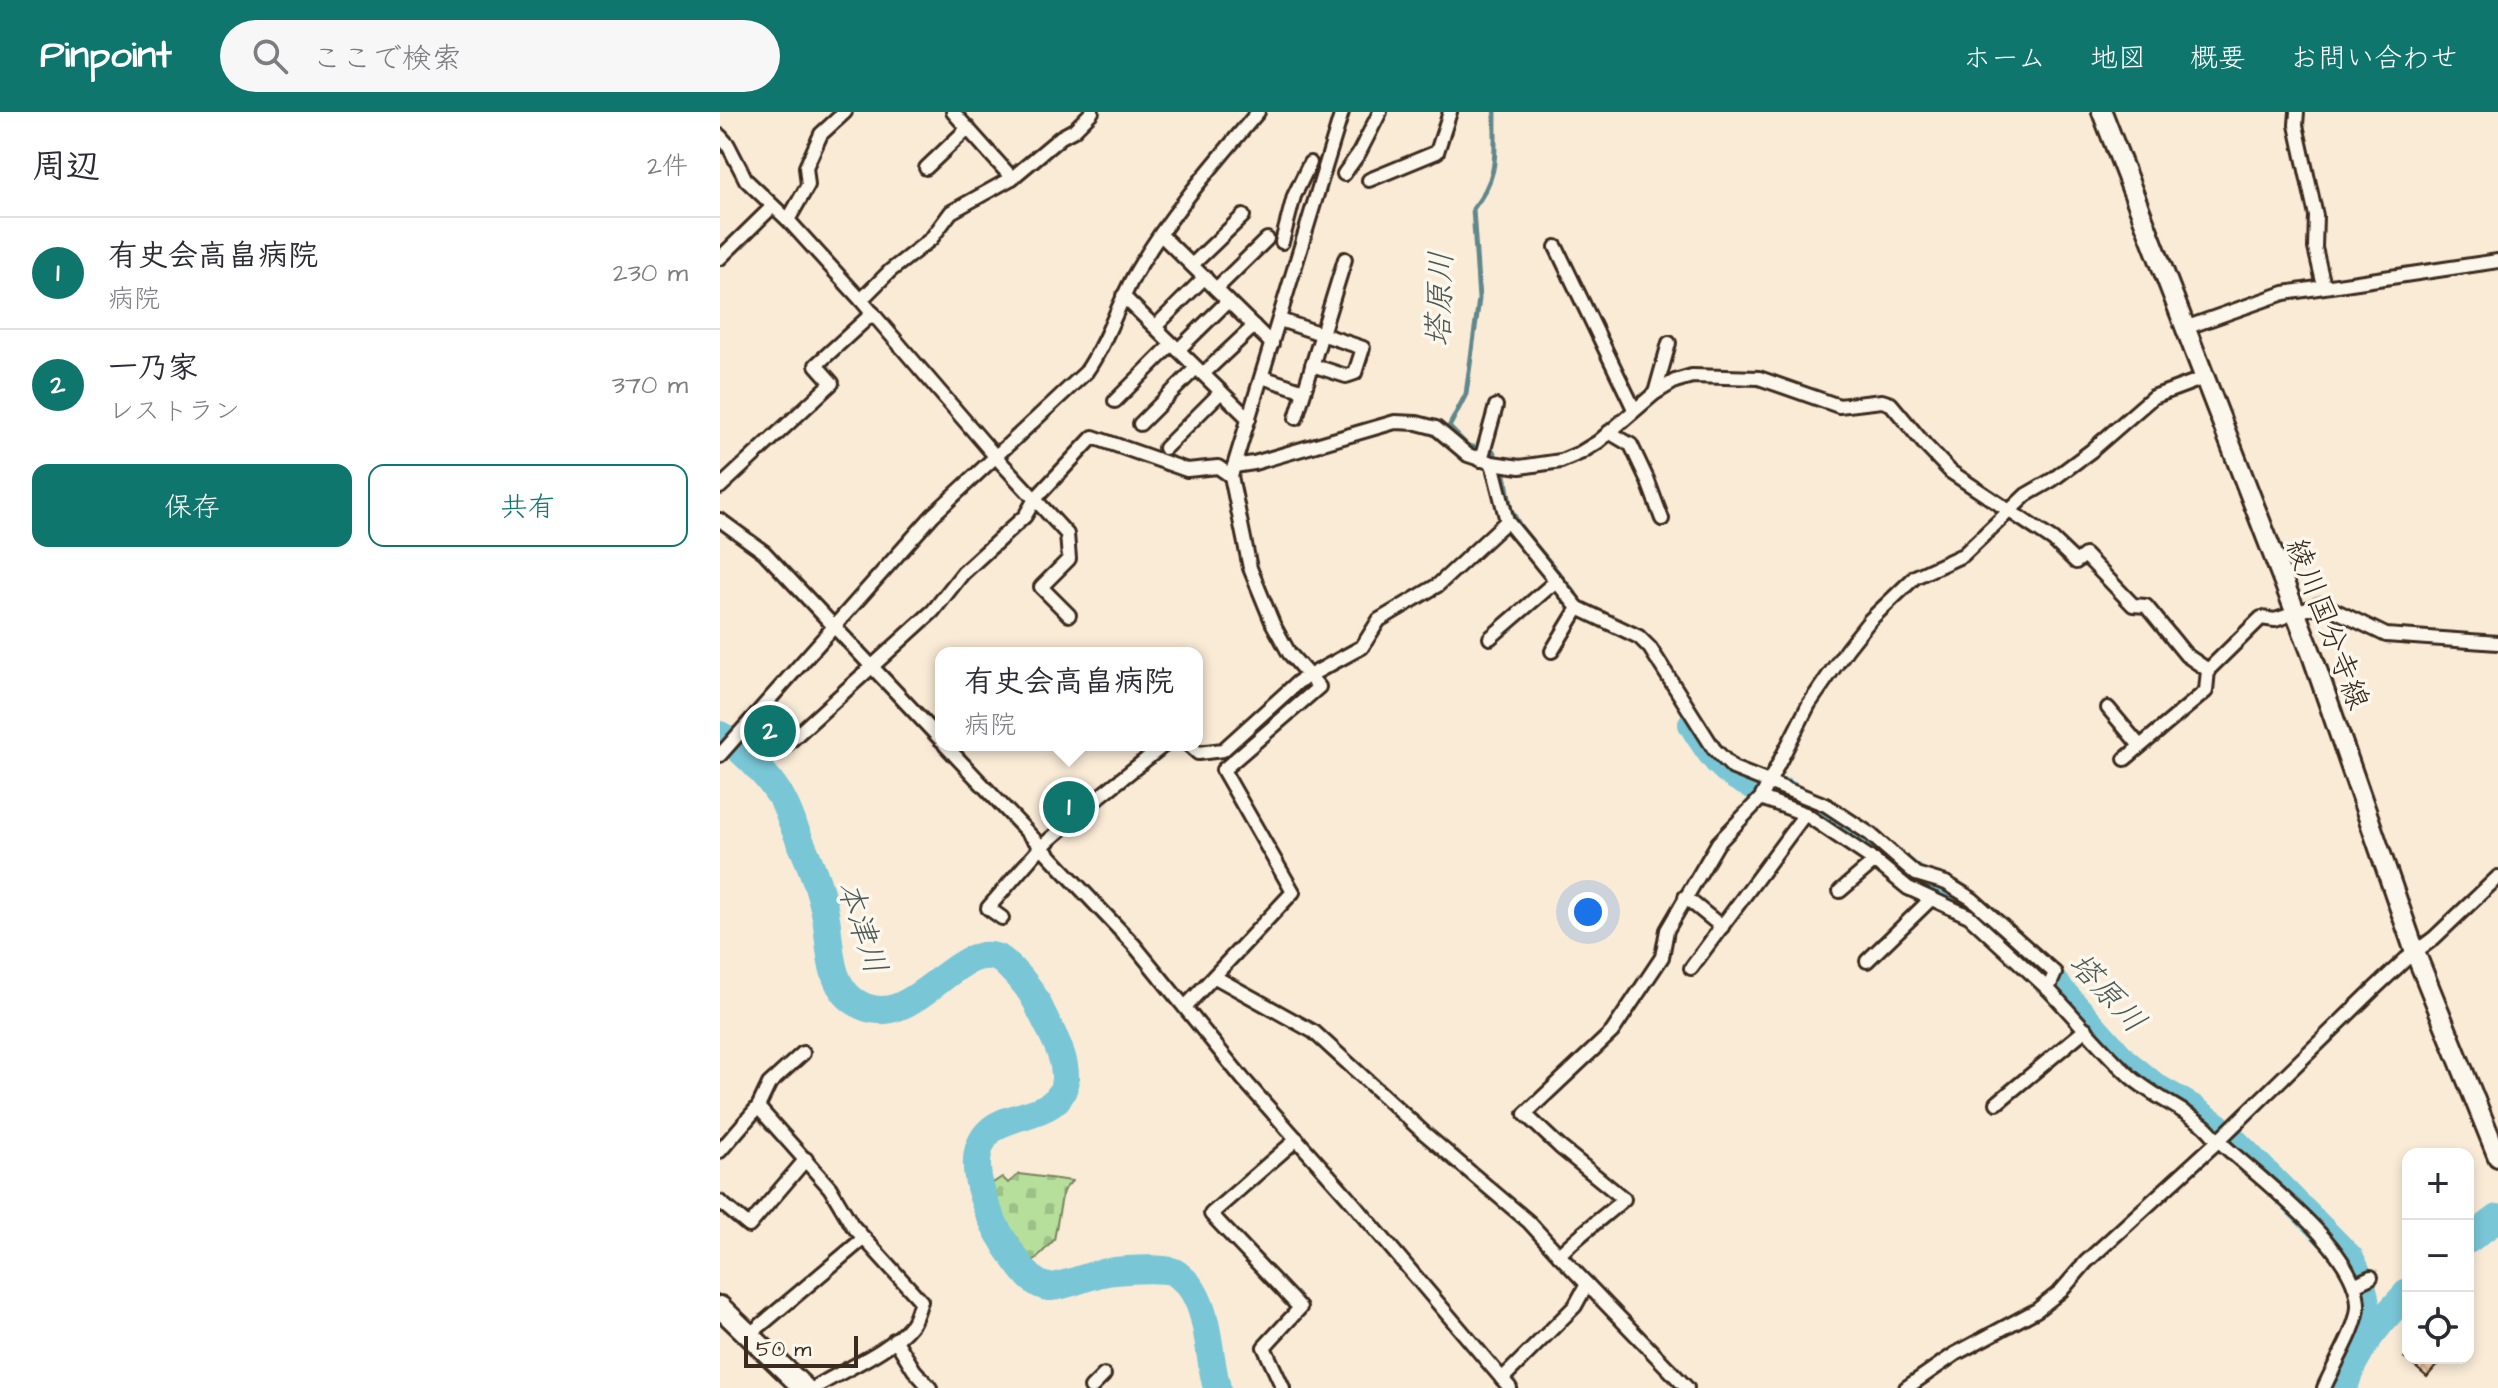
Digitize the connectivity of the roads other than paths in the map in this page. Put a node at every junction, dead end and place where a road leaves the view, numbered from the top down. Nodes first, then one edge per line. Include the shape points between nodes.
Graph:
1 (845, 112) edge
2 (953, 112) edge
3 (1092, 112) edge
4 (1258, 112) edge
5 (1342, 112) edge
6 (1380, 112) edge
7 (1450, 112) edge
8 (2102, 112) edge
9 (2297, 112) edge
10 (968, 128) junction
11 (720, 136) edge
12 (1310, 163) dead end
13 (926, 168) dead end
14 (1344, 174) dead end
15 (1012, 178) junction
16 (1369, 180) dead end
17 (772, 207) junction
18 (1243, 216) dead end
19 (788, 220) junction
20 (1161, 235) junction
21 (1267, 239) dead end
22 (1282, 242) dead end
23 (1556, 247) dead end
24 (720, 258) edge
25 (1345, 259) dead end
26 (2498, 261) edge
27 (1192, 265) junction
28 (1205, 277) junction
29 (2324, 286) junction
30 (1216, 289) junction
31 (1123, 296) junction
32 (861, 300) junction
33 (1228, 301) junction
34 (873, 313) junction
35 (1280, 320) junction
36 (1254, 326) junction
37 (1155, 327) junction
38 (2185, 328) junction
39 (1322, 334) junction
40 (1669, 343) dead end
41 (1272, 344) junction
42 (1175, 347) junction
43 (1312, 365) junction
44 (1200, 371) junction
45 (1262, 377) junction
46 (2204, 378) junction
47 (1304, 391) junction
48 (1221, 392) junction
49 (1655, 393) junction
50 (1115, 401) dead end
51 (1496, 406) dead end
52 (1634, 409) junction
53 (1296, 418) dead end
54 (1249, 419) junction
55 (1140, 424) dead end
56 (1609, 432) junction
57 (1165, 448) dead end
58 (995, 456) junction
59 (1485, 460) junction
60 (1233, 471) junction
61 (720, 487) edge
62 (1035, 499) junction
63 (2009, 511) junction
64 (1662, 519) dead end
65 (720, 520) edge
66 (1507, 521) junction
67 (1556, 581) junction
68 (1578, 608) junction
69 (2296, 614) junction
70 (1069, 615) dead end
71 (834, 627) junction
72 (1490, 638) dead end
73 (2498, 643) edge
74 (1552, 651) dead end
75 (872, 665) junction
76 (2208, 670) junction
77 (1310, 677) junction
78 (2108, 708) dead end
79 (935, 733) edge
80 (2140, 746) junction
81 (951, 751) edge
82 (1156, 751) edge
83 (1196, 751) edge
84 (777, 753) dead end
85 (720, 754) edge
86 (2125, 759) dead end
87 (1771, 782) junction
88 (1761, 798) junction
89 (1805, 814) junction
90 (1040, 848) junction
91 (1875, 861) junction
92 (2498, 877) edge
93 (1946, 883) junction
94 (1840, 891) dead end
95 (1685, 897) junction
96 (1931, 899) junction
97 (1945, 904) junction
98 (1002, 918) dead end
99 (1722, 927) junction
100 (2415, 952) junction
101 (1867, 961) dead end
102 (1691, 968) dead end
103 (1215, 977) junction
104 (2048, 989) junction
105 (1186, 1006) junction
106 (2086, 1029) junction
107 (803, 1053) dead end
108 (1997, 1103) dead end
109 (758, 1107) junction
110 (1297, 1139) junction
111 (2218, 1141) junction
112 (720, 1151) edge
113 (2498, 1157) edge
114 (806, 1159) junction
115 (720, 1202) edge
116 (864, 1238) junction
117 (1559, 1255) junction
118 (2371, 1277) dead end
119 (1587, 1284) junction
120 (2354, 1285) junction
121 (720, 1307) edge
122 (749, 1335) junction
123 (895, 1339) junction
124 (1104, 1375) dead end
125 (1506, 1383) edge
126 (804, 1388) edge
127 (814, 1388) edge
128 (930, 1388) edge
129 (1091, 1388) edge
130 (1283, 1388) edge
131 (1687, 1388) edge
132 (1906, 1388) edge
133 (2324, 1388) edge

1 - 19 street via 821,134 806,167 808,185
2 - 10 street
3 - 15 street
4 - 20 street
5 - 35 street
6 - 14 street
7 - 16 street via 1437,152
8 - 38 main road, 綾川国分寺線
9 - 29 street
10 - 13 street
10 - 15 street
11 - 17 street via 746,180
12 - 22 street via 1294,196
15 - 32 street via 951,212 931,239
17 - 19 street
17 - 24 street
18 - 27 street
19 - 32 street
20 - 27 street
20 - 31 street
21 - 30 street
23 - 52 street
25 - 39 street
26 - 29 street
27 - 28 street
28 - 30 street
28 - 37 street
29 - 38 street via 2284,293
30 - 33 street
31 - 37 street
31 - 58 street via 1101,351 1086,372
32 - 34 street
33 - 36 street
33 - 42 street
34 - 58 street
34 - 61 street via 816,365 832,383
35 - 39 street
35 - 41 street
36 - 41 street
36 - 44 street
37 - 42 street
38 - 46 main road, 綾川国分寺線
39 - 43 street
39 - 43 street via 1363,348 1355,373 1346,376
40 - 49 street
41 - 45 street
42 - 44 street
42 - 50 street
43 - 47 street
44 - 48 street
44 - 55 street
45 - 47 street
45 - 54 street
46 - 63 street via 2153,397
46 - 69 main road, 綾川国分寺線
47 - 53 street
48 - 54 street
48 - 57 street
49 - 52 street
49 - 63 street via 1692,376 1759,378 1839,406 1882,401 1891,404 1951,472
51 - 59 street
52 - 56 street
54 - 60 street
56 - 59 street via 1561,461 1520,467
56 - 64 street via 1631,445
58 - 62 street
58 - 71 street via 933,515
59 - 60 street via 1468,455 1436,428 1395,422
59 - 66 street
60 - 62 street via 1187,470 1093,437
60 - 77 street via 1250,568 1278,634
62 - 70 street via 1067,534 1069,559 1041,587
62 - 75 street via 1025,516 963,573 933,611
63 - 76 street via 2076,562 2085,555 2133,605 2146,606 2186,655
63 - 87 street via 1963,555 1915,577 1870,620 1809,704
65 - 71 street via 764,552
66 - 67 street
66 - 77 street via 1438,585 1379,620 1362,647
67 - 68 street
67 - 72 street
68 - 74 street
68 - 87 street via 1639,637 1714,749 1733,768
69 - 73 street via 2322,604 2386,635
69 - 76 street via 2261,618
69 - 100 main road, 綾川国分寺線
71 - 75 street
71 - 85 street
75 - 79 street
75 - 84 street
76 - 80 street via 2206,691
77 - 83 street via 1223,750
77 - 103 street via 1319,687 1223,770 1293,892
78 - 80 street
80 - 86 street
81 - 90 street
82 - 90 street
87 - 88 street
87 - 93 street via 1826,805 1916,874
88 - 89 street
88 - 95 street via 1718,843
89 - 91 street
89 - 99 street
90 - 98 street via 988,908
90 - 105 street
91 - 94 street
91 - 96 street
92 - 100 street
93 - 97 street
93 - 104 street via 1972,899 2055,973
95 - 99 street
95 - 117 street via 1667,930 1662,957 1612,1032 1525,1114 1624,1199
96 - 97 street
96 - 101 street
97 - 104 street via 1969,916
99 - 102 street
100 - 111 street
100 - 113 main road, 綾川国分寺線
103 - 105 street
103 - 117 street via 1314,1032 1529,1222
104 - 106 street
105 - 110 street
106 - 108 street
106 - 111 street via 2131,1077 2206,1127
107 - 109 street via 769,1084
109 - 112 street
109 - 114 street
110 - 125 street
110 - 130 street via 1211,1214 1300,1308 1264,1347
111 - 120 street via 2336,1252
111 - 132 street via 2037,1310 1955,1354
114 - 115 street via 749,1226
114 - 116 street
116 - 122 street
116 - 123 street via 921,1301 912,1325
117 - 119 street
118 - 120 street
119 - 125 street via 1575,1306
119 - 131 street
120 - 133 street via 2359,1306 2352,1331
121 - 122 main road
122 - 126 main road
123 - 127 street
123 - 128 street
124 - 129 street

